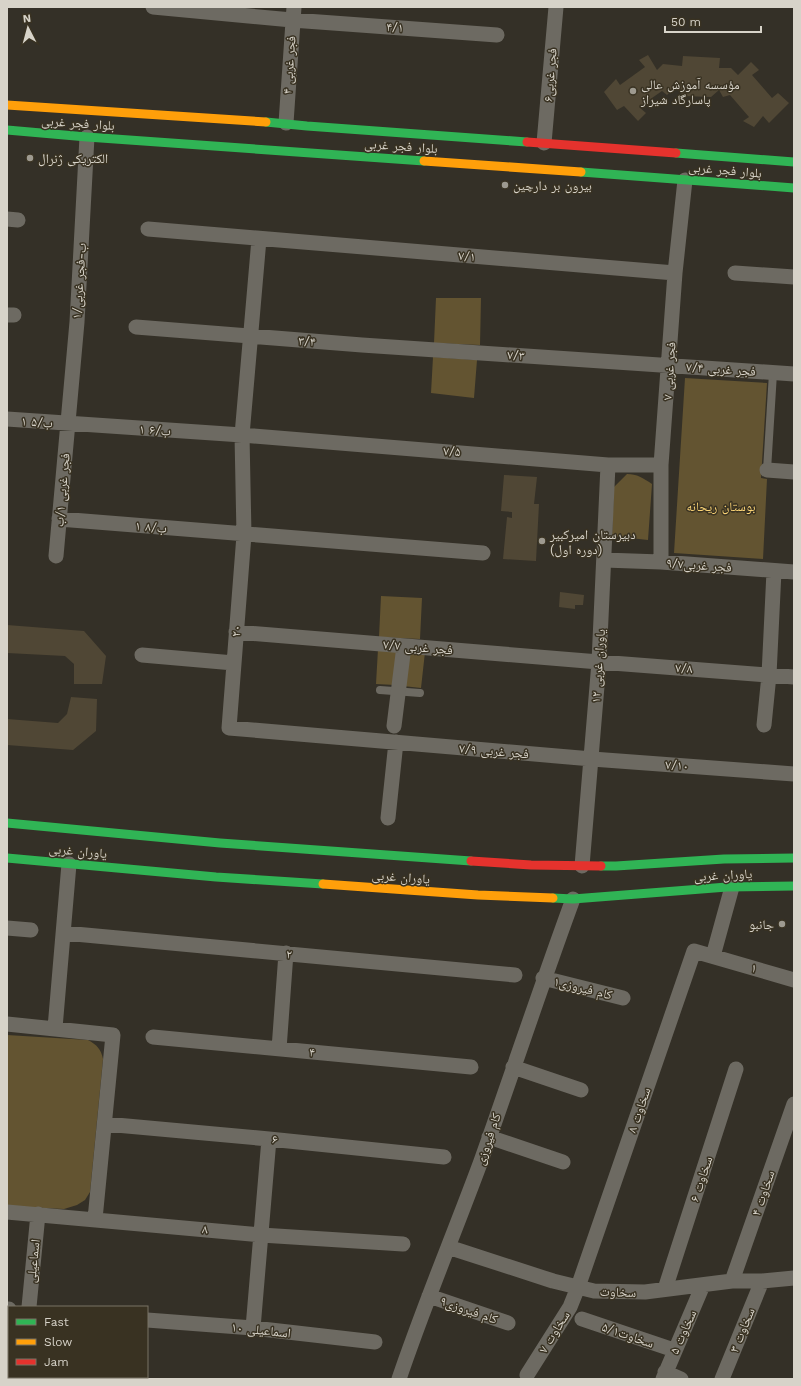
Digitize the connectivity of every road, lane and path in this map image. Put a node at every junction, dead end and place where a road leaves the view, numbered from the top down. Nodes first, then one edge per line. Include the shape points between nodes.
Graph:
1 (153, 7) edge
2 (556, 7) edge
3 (293, 14) edge
4 (497, 34) dead end
5 (7, 105) edge
6 (286, 123) junction
7 (7, 130) edge
8 (88, 137) junction
9 (544, 143) junction
10 (794, 162) edge
11 (685, 180) junction
12 (794, 188) edge
13 (148, 229) dead end
14 (259, 239) junction
15 (675, 273) junction
16 (735, 273) dead end
17 (794, 277) edge
18 (136, 327) dead end
19 (251, 337) junction
20 (362, 345) joint
21 (669, 366) junction
22 (773, 372) junction
23 (794, 374) edge
24 (7, 419) edge
25 (67, 424) junction
26 (242, 435) junction
27 (608, 465) junction
28 (662, 465) junction
29 (767, 470) joint
30 (794, 472) edge
31 (59, 519) junction
32 (244, 535) junction
33 (482, 553) dead end
34 (56, 556) dead end
35 (604, 560) junction
36 (661, 562) junction
37 (774, 571) junction
38 (794, 572) edge
39 (236, 632) junction
40 (404, 646) junction
41 (142, 655) dead end
42 (599, 662) junction
43 (234, 663) junction
44 (769, 675) junction
45 (794, 677) edge
46 (380, 690) dead end
47 (398, 691) junction
48 (420, 693) dead end
49 (764, 725) dead end
50 (394, 726) dead end
51 (229, 728) joint
52 (396, 742) junction
53 (592, 759) junction
54 (794, 774) edge
55 (388, 818) dead end
56 (7, 823) edge
57 (7, 858) edge
58 (794, 858) edge
59 (69, 864) junction
60 (582, 866) junction
61 (794, 886) edge
62 (732, 887) junction
63 (573, 899) junction
64 (7, 928) edge
65 (31, 930) dead end
66 (64, 933) junction
67 (286, 953) junction
68 (713, 956) junction
69 (515, 975) dead end
70 (544, 978) junction
71 (794, 980) edge
72 (623, 998) dead end
73 (7, 1024) edge
74 (55, 1028) junction
75 (153, 1037) dead end
76 (279, 1049) junction
77 (471, 1067) dead end
78 (513, 1067) junction
79 (736, 1069) dead end
80 (581, 1090) dead end
81 (794, 1104) edge
82 (105, 1124) junction
83 (489, 1137) junction
84 (269, 1138) junction
85 (444, 1157) dead end
86 (563, 1162) dead end
87 (7, 1212) edge
88 (38, 1214) junction
89 (95, 1219) junction
90 (261, 1235) junction
91 (403, 1244) dead end
92 (448, 1247) junction
93 (794, 1278) edge
94 (732, 1281) junction
95 (762, 1281) junction
96 (704, 1285) junction
97 (578, 1287) junction
98 (665, 1289) junction
99 (429, 1296) junction
100 (29, 1306) edge
101 (582, 1319) dead end
102 (148, 1320) edge
103 (508, 1323) dead end
104 (253, 1328) junction
105 (375, 1342) dead end
106 (674, 1350) junction
107 (527, 1375) dead end
108 (664, 1376) edge
109 (399, 1379) edge
110 (681, 1379) edge
111 (722, 1379) edge

1 - 3 street, ۴/۱
2 - 9 street, فجر غربی۶
3 - 4 street, ۴/۱
3 - 6 street, ۴ فجر غربی
5 - 6 main road, بلوار فجر غربی
6 - 9 main road, بلوار فجر غربی
7 - 8 main road, بلوار فجر غربی
8 - 11 main road, بلوار فجر غربی
8 - 25 street, ۱/ب-فجر غربی
9 - 10 main road, بلوار فجر غربی
11 - 12 main road, بلوار فجر غربی
11 - 15 street, ۷ فجر غربی
13 - 14 street, ۷/۱
14 - 15 street, ۷/۱
14 - 19 street, ۲۰
15 - 21 street, ۷ فجر غربی
16 - 17 street
18 - 19 street, ۳/۴
19 - 20 street, ۳/۴
19 - 26 street, ۲۰
20 - 21 street, ۷/۳
21 - 22 street, ۷/۴ فجر غربی
21 - 28 street, ۷ فجر غربی
22 - 23 street, ۷/۴ فجر غربی
22 - 29 lane
24 - 25 street, ۱ ب/۵
25 - 26 street, ۱ ب/۶
25 - 31 street, فجر غربی ۱/ب
26 - 27 street, ۷/۵
26 - 32 street, ۲۰
27 - 28 street, ۷/۵
27 - 35 street, ۱۲ یاوران غربی
28 - 36 street, ۷ فجر غربی
29 - 30 street
31 - 32 street, ۱ ب/۸
31 - 34 street, فجر غربی ۱/ب
32 - 33 street, ۱ ب/۸
32 - 39 street, ۲۰
35 - 36 street, فجر غربی۹/۷
35 - 42 street, ۱۲ یاوران غربی
36 - 37 street, فجر غربی۹/۷
37 - 38 street, فجر غربی۹/۷
37 - 44 street
39 - 40 street, ۷/۷ فجر غربی
39 - 43 street, ۲۰
40 - 42 street, ۷/۷ فجر غربی
40 - 47 street
41 - 43 street
42 - 44 street, ۷/۸
42 - 53 street, ۱۲ یاوران غربی
43 - 51 street, ۲۰
44 - 45 street, ۷/۸
44 - 49 street
46 - 47 lane
47 - 48 lane
47 - 50 street
51 - 52 street, ۷/۹ فجر غربی
52 - 53 street, ۷/۹ فجر غربی
52 - 55 street
53 - 54 street, ۷/۱۰
53 - 60 street, ۱۲ یاوران غربی
56 - 60 main road, یاوران غربی via 220,843 531,865
57 - 59 main road, یاوران غربی
58 - 60 main road, یاوران غربی
59 - 63 main road, یاوران غربی via 478,895
59 - 66 street
61 - 62 main road, یاوران غربی
62 - 63 main road, یاوران غربی
62 - 68 street
63 - 70 street, کام فیروزی
64 - 65 street
66 - 67 street, ۲
66 - 74 street
67 - 69 street, ۲
67 - 76 street
68 - 71 street, ۱
68 - 97 street, سخاوت ۸ via 694,951
70 - 72 street, کام فیروزی۱
70 - 78 street, کام فیروزی
73 - 74 street
74 - 82 street via 113,1035
75 - 76 street, ۴
76 - 77 street, ۴
78 - 80 street
78 - 83 street, کام فیروزی
79 - 98 street, سخاوت ۶
81 - 94 street, سخاوت ۴
82 - 84 street, ۶
82 - 89 street
83 - 86 street
83 - 92 street, کام فیروزی
84 - 85 street, ۶
84 - 90 street
87 - 88 street, ۸
88 - 89 street, ۸
88 - 100 street, اسماعیلی
89 - 90 street, ۸
90 - 91 street, ۸
90 - 104 street
92 - 97 street, سخاوت
92 - 99 street, کام فیروزی
93 - 95 street, سخاوت
94 - 95 street, سخاوت
94 - 96 street, سخاوت
95 - 111 street, سخاوت ۳
96 - 98 street, سخاوت
96 - 106 street, سخاوت ۵
97 - 98 street, سخاوت via 594,1291 645,1292
97 - 107 street, سخاوت ۷ via 570,1307
99 - 103 street, کام فیروزی۹
99 - 109 street, کام فیروزی
101 - 106 street, سخاوت۵/۱
102 - 104 street, اسماعیلی ۱۰
104 - 105 street, اسماعیلی ۱۰
106 - 108 street, سخاوت ۵
108 - 110 street

